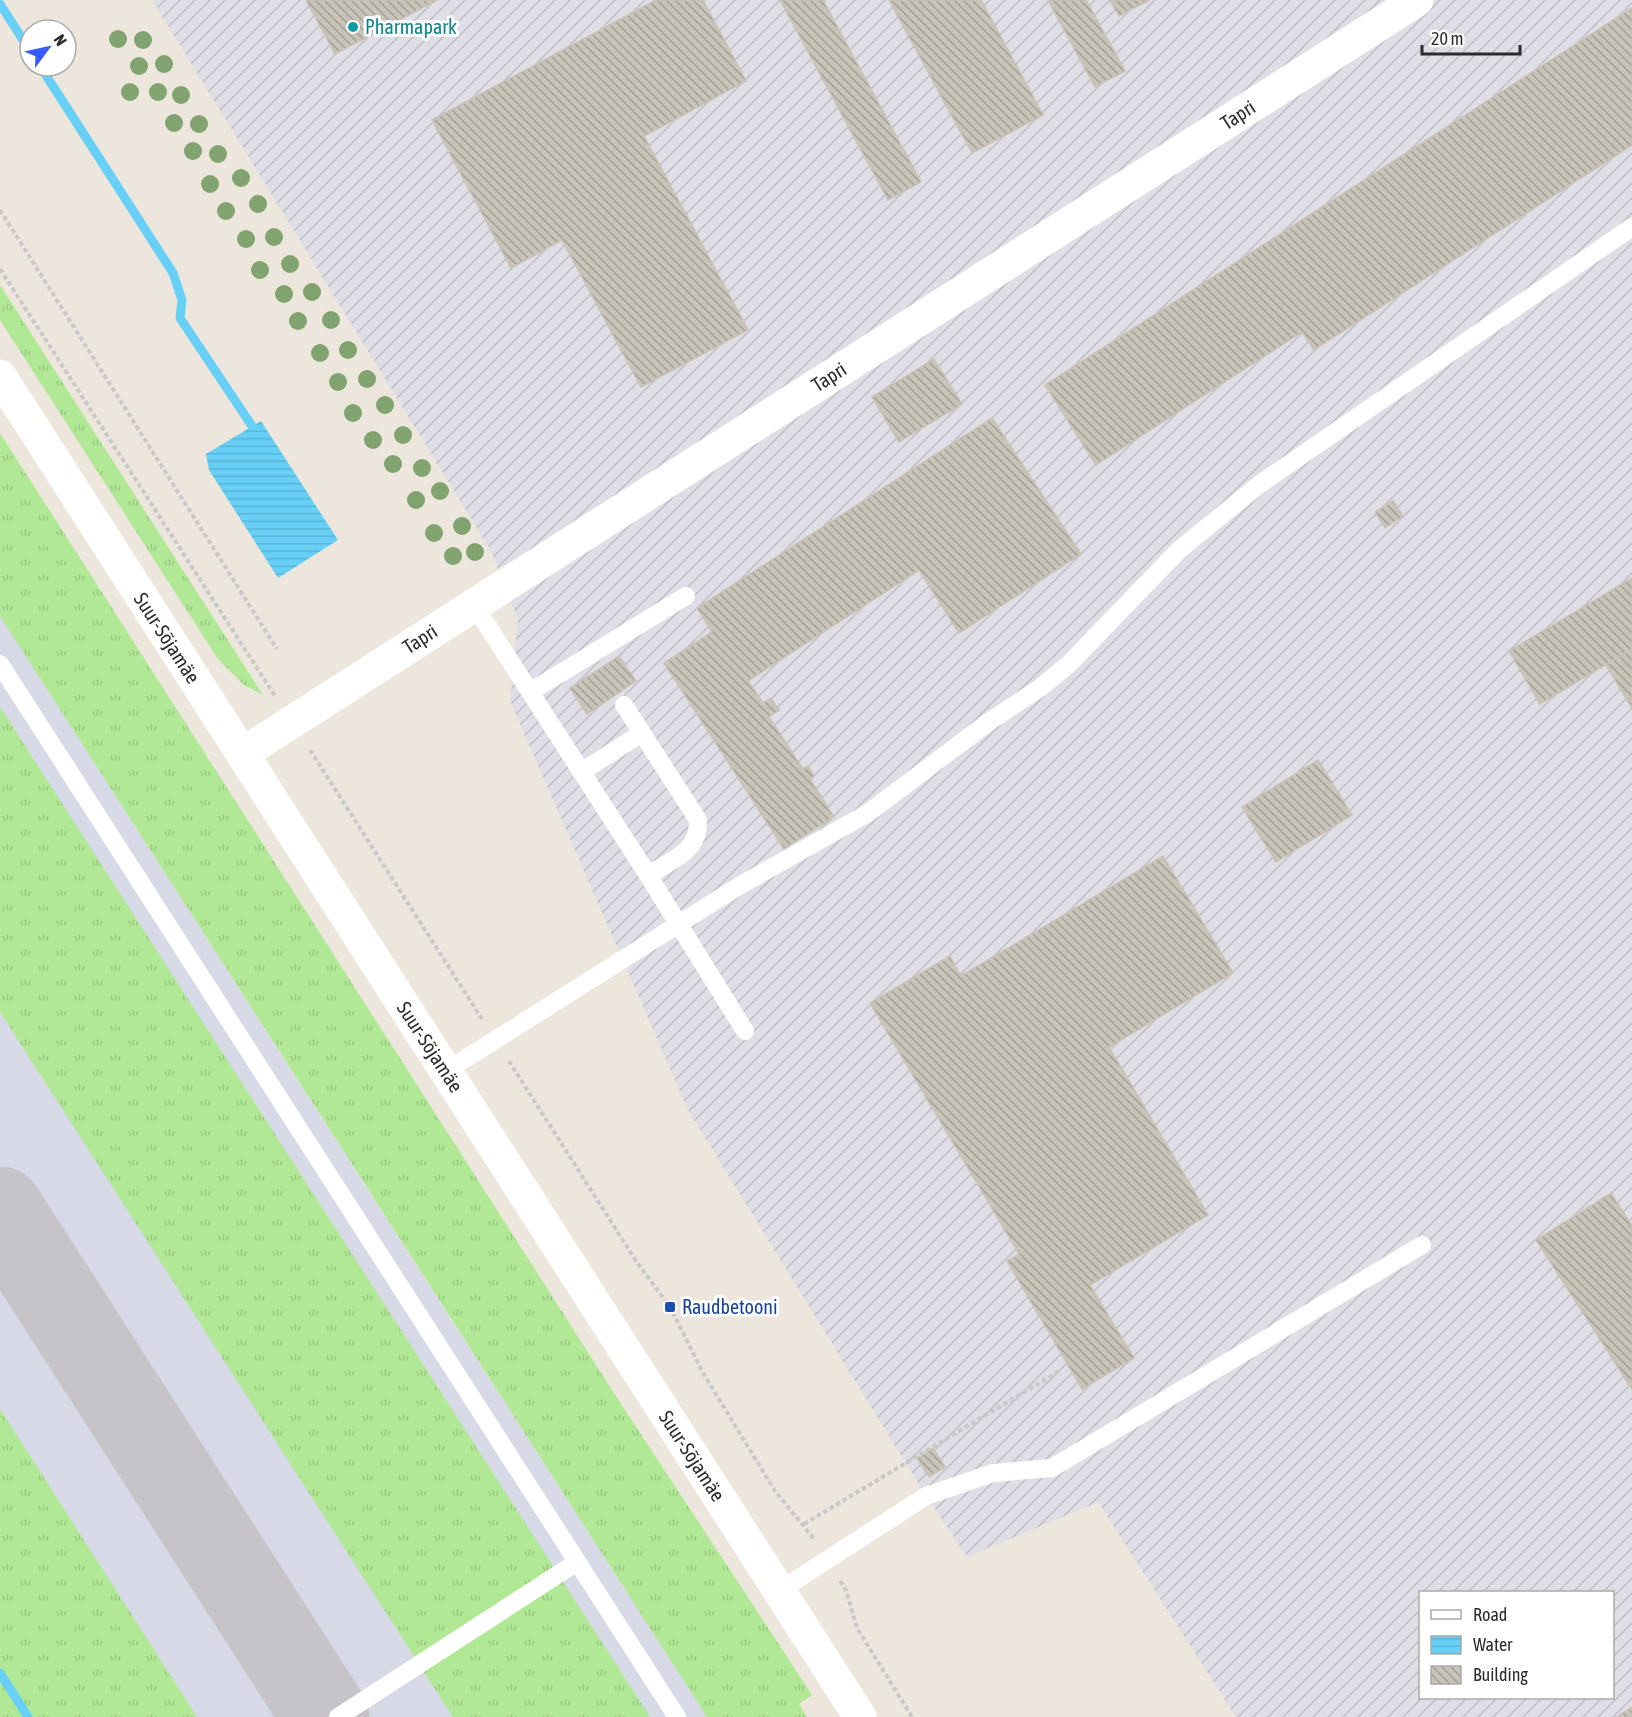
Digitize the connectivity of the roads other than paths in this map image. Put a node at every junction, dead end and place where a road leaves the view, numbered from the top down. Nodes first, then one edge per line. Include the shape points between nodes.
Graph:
1 (1417, 0) edge
2 (1632, 227) edge
3 (0, 376) edge
4 (686, 596) dead end
5 (474, 605) junction
6 (0, 664) edge
7 (530, 692) junction
8 (624, 705) dead end
9 (642, 733) junction
10 (242, 754) junction
11 (581, 772) junction
12 (648, 875) junction
13 (678, 924) junction
14 (745, 1031) dead end
15 (446, 1071) junction
16 (1422, 1245) dead end
17 (577, 1562) junction
18 (778, 1591) junction
19 (338, 1717) edge
20 (677, 1717) edge
21 (860, 1717) edge

1 - 5 main road, Tapri
2 - 13 lane via 1260,484 1179,550 1069,664 1040,688 867,813
3 - 10 main road, Suur-Sõjamäe
4 - 7 lane
5 - 7 lane
5 - 10 main road, Tapri
6 - 17 lane
7 - 11 lane
8 - 9 lane
9 - 11 lane
9 - 12 lane via 698,820 699,834 688,850
10 - 15 main road, Suur-Sõjamäe
11 - 12 lane
12 - 13 lane
13 - 14 lane
13 - 15 lane via 494,1037
15 - 18 main road, Suur-Sõjamäe
16 - 18 lane via 1052,1468 993,1473 926,1496
17 - 19 lane
17 - 20 lane
18 - 21 main road, Suur-Sõjamäe

